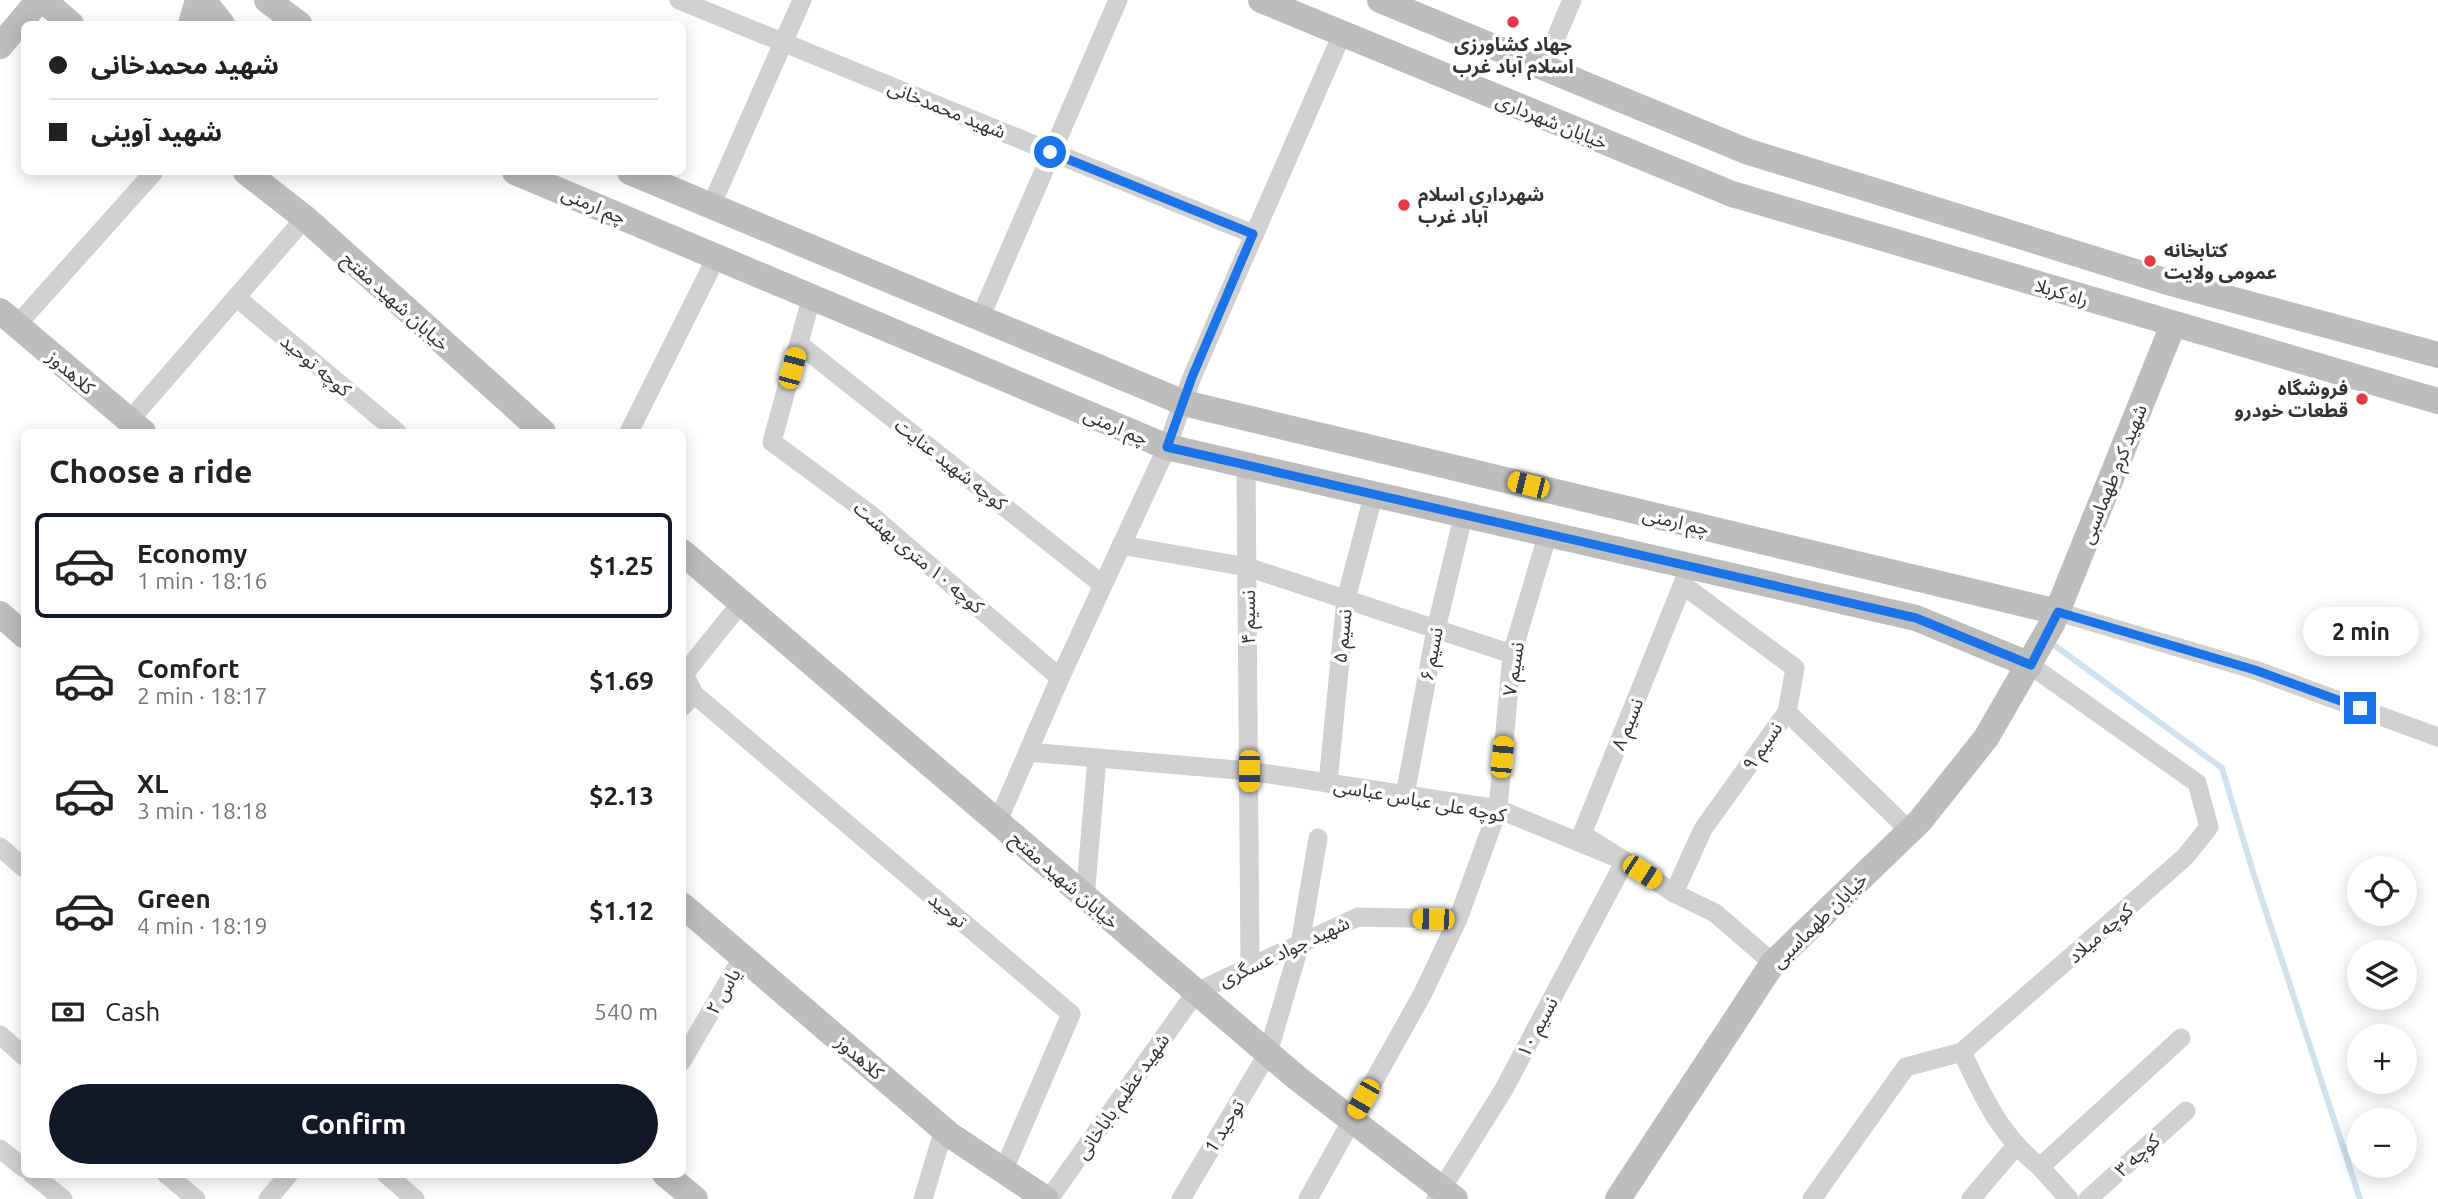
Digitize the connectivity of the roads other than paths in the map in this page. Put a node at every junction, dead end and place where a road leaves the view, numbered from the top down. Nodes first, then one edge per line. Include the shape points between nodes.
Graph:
1 (41, 0) edge
2 (200, 0) edge
3 (267, 0) edge
4 (679, 0) edge
5 (802, 0) edge
6 (1118, 0) edge
7 (1261, 0) edge
8 (1380, 0) edge
9 (1572, 0) edge
10 (22, 21) edge
11 (67, 21) edge
12 (192, 21) edge
13 (219, 21) edge
14 (295, 21) edge
15 (21, 22) edge
16 (1342, 34) junction
17 (783, 43) junction
18 (0, 46) edge
19 (1544, 66) junction
20 (1705, 134) junction
21 (1050, 152) junction
22 (1797, 167) junction
23 (151, 175) edge
24 (250, 175) edge
25 (522, 175) edge
26 (637, 175) edge
27 (1689, 176) junction
28 (711, 206) junction
29 (1783, 209) junction
30 (305, 218) junction
31 (1253, 234) junction
32 (716, 258) junction
33 (236, 297) junction
34 (811, 299) junction
35 (8, 318) edge
36 (980, 318) junction
37 (2173, 326) junction
38 (799, 344) junction
39 (2438, 355) edge
40 (2438, 401) edge
41 (1184, 403) junction
42 (136, 426) edge
43 (393, 429) edge
44 (541, 429) edge
45 (630, 429) edge
46 (1167, 447) junction
47 (1246, 464) junction
48 (1374, 493) junction
49 (1464, 513) junction
50 (1548, 533) junction
51 (1121, 545) junction
52 (686, 555) edge
53 (1247, 567) junction
54 (1687, 576) junction
55 (1103, 585) junction
56 (1346, 599) junction
57 (741, 603) junction
58 (0, 614) edge
59 (2056, 617) junction
60 (1436, 629) junction
61 (21, 632) edge
62 (1512, 654) junction
63 (2034, 660) junction
64 (686, 669) edge
65 (1060, 678) junction
66 (688, 701) edge
67 (1787, 712) junction
68 (2438, 737) edge
69 (1028, 752) junction
70 (1097, 758) junction
71 (1249, 771) junction
72 (1328, 783) junction
73 (1405, 795) junction
74 (1498, 809) junction
75 (998, 821) junction
76 (1909, 831) junction
77 (1318, 838) dead end
78 (0, 847) edge
79 (1625, 861) junction
80 (21, 865) edge
81 (1674, 893) junction
82 (1085, 898) junction
83 (686, 908) edge
84 (1458, 919) junction
85 (1300, 944) junction
86 (743, 956) junction
87 (1773, 963) junction
88 (1250, 967) junction
89 (1196, 992) junction
90 (0, 1035) edge
91 (2181, 1038) dead end
92 (1962, 1052) junction
93 (21, 1053) edge
94 (1268, 1053) junction
95 (686, 1054) edge
96 (2186, 1111) dead end
97 (1351, 1120) junction
98 (944, 1129) junction
99 (2015, 1147) junction
100 (0, 1149) edge
101 (21, 1166) edge
102 (2039, 1167) junction
103 (1003, 1172) junction
104 (37, 1178) edge
105 (171, 1178) edge
106 (286, 1178) edge
107 (391, 1178) edge
108 (670, 1178) edge
109 (1444, 1196) edge
110 (63, 1199) edge
111 (195, 1199) edge
112 (268, 1199) edge
113 (415, 1199) edge
114 (695, 1199) edge
115 (923, 1199) edge
116 (1047, 1199) edge
117 (1181, 1199) edge
118 (1308, 1199) edge
119 (1618, 1199) edge
120 (1812, 1199) edge
121 (1971, 1199) edge
122 (2069, 1199) edge
123 (2088, 1199) edge

1 - 10 street
1 - 11 street
2 - 12 street
2 - 13 street
3 - 14 street
4 - 17 street, شهید محمدخانی
5 - 17 street
6 - 21 street
7 - 16 street, خیابان شهرداری
8 - 19 street
9 - 19 street
15 - 18 street
16 - 27 street, خیابان شهرداری
16 - 31 street
17 - 21 street, شهید محمدخانی
17 - 28 street
19 - 20 street
20 - 22 street
20 - 27 street
21 - 31 street, شهید محمدخانی
21 - 36 street
22 - 29 street
22 - 39 street via 2171,284
23 - 35 street
24 - 30 street, خیابان شهید مفتح
25 - 32 street, چم ارمنی
26 - 28 street, چم ارمنی
27 - 29 street, راه کربلا
28 - 36 street, چم ارمنی
29 - 37 street, راه کربلا
30 - 33 street
30 - 44 street, خیابان شهید مفتح
31 - 41 street
32 - 34 street, چم ارمنی
32 - 45 street
33 - 42 street
33 - 43 street, کوچه توحید
34 - 38 street
34 - 46 street, چم ارمنی
35 - 42 street, کلاهدوز
36 - 41 street, چم ارمنی
37 - 40 street, راه کربلا
37 - 59 street, شهید کرم طهماسبی
38 - 55 street, کوچه شهید عنایت
38 - 65 street, کوچه ۱۰ متری بهشت via 772,442 872,515
41 - 46 street
41 - 59 street, چم ارمنی
46 - 47 street, چم ارمنی
46 - 51 street
47 - 48 street, چم ارمنی
47 - 53 street, نسیم ۴
48 - 49 street, چم ارمنی
48 - 56 street, نسیم ۵
49 - 50 street, چم ارمنی
49 - 60 street, نسیم ۶
50 - 54 street, چم ارمنی
50 - 62 street, نسیم ۷
51 - 53 street
51 - 55 street
52 - 57 street, خیابان شهید مفتح
53 - 56 street
53 - 71 street, نسیم ۴
54 - 63 street, چم ارمنی via 1916,618
54 - 67 street via 1795,668
54 - 79 street, نسیم ۸ via 1582,834
55 - 65 street
56 - 60 street
56 - 72 street, نسیم ۵
57 - 64 street
57 - 75 street, خیابان شهید مفتح
58 - 61 street
59 - 63 street, شهید کرم طهماسبی
59 - 68 street via 2255,670
60 - 62 street
60 - 73 street, نسیم ۶
62 - 74 street, نسیم ۷
63 - 76 street, خیابان طهماسبی via 1986,738
63 - 92 street, کوچه میلاد via 2197,783 2209,827 2185,857
65 - 69 street
66 - 103 street, توحید via 1071,1014
67 - 76 street, نسیم ۹
67 - 81 street, نسیم ۹ via 1703,830
69 - 70 street, کوچه علی عباس عباسی
69 - 75 street
70 - 71 street, کوچه علی عباس عباسی
70 - 82 street
71 - 72 street, کوچه علی عباس عباسی
71 - 88 street, نسیم ۴
72 - 73 street, کوچه علی عباس عباسی
73 - 74 street, کوچه علی عباس عباسی
74 - 79 street, کوچه علی عباس عباسی
74 - 84 street, نسیم ۷
75 - 82 street, خیابان شهید مفتح
76 - 87 street, خیابان طهماسبی
77 - 85 street, توحید 1
78 - 80 street
79 - 81 street, کوچه علی عباس عباسی
79 - 109 street, نسیم ۱۰
81 - 87 street, کوچه علی عباس عباسی via 1715,913
82 - 89 street, خیابان شهید مفتح
83 - 86 street, کلاهدوز
84 - 85 street, شهید جواد عسگری via 1358,917
84 - 97 street, نسیم ۷ via 1423,993
85 - 88 street, شهید جواد عسگری
85 - 94 street, توحید 1
86 - 95 street, یاس ۲
86 - 98 street, کلاهدوز
87 - 119 street, خیابان طهماسبی
88 - 89 street, شهید جواد عسگری
89 - 94 street, خیابان شهید مفتح
89 - 116 street, شهید عظیم باباخانی
90 - 93 street
91 - 102 street
92 - 99 street via 1990,1112
92 - 120 street, کوچه میلاد via 1906,1068
94 - 97 street, خیابان شهید مفتح
94 - 117 street, توحید 1
96 - 123 street, کوچه ۳
97 - 109 street, خیابان شهید مفتح
97 - 118 street, نسیم ۷
98 - 103 street, کلاهدوز
98 - 115 street
99 - 102 street
99 - 121 street
100 - 101 street
102 - 122 street
103 - 116 street, کلاهدوز
104 - 110 street
105 - 111 street
106 - 112 street
107 - 113 street
108 - 114 street

